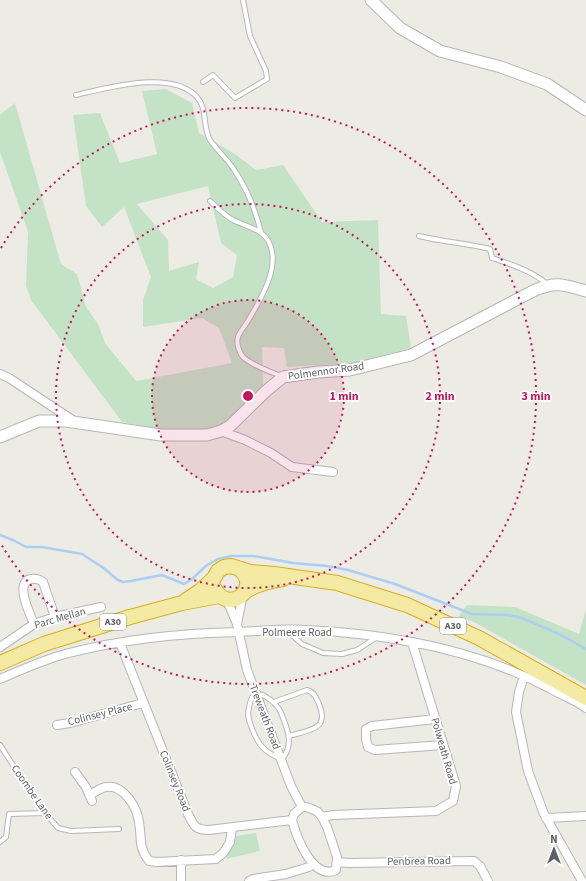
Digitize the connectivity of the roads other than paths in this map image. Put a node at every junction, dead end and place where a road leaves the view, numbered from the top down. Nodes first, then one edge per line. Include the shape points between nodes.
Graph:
1 (243, 0) edge
2 (371, 0) edge
3 (203, 82) dead end
4 (76, 94) dead end
5 (586, 110) edge
6 (210, 201) dead end
7 (261, 233) junction
8 (419, 236) dead end
9 (547, 285) junction
10 (586, 290) edge
11 (0, 374) edge
12 (283, 377) junction
13 (76, 423) junction
14 (221, 431) junction
15 (0, 437) edge
16 (333, 472) dead end
17 (238, 568) junction
18 (214, 578) junction
19 (309, 578) junction
20 (244, 592) junction
21 (222, 597) junction
22 (182, 603) junction
23 (101, 607) dead end
24 (55, 617) junction
25 (34, 624) junction
26 (238, 628) junction
27 (286, 630) junction
28 (378, 637) junction
29 (412, 642) junction
30 (120, 643) junction
31 (0, 647) edge
32 (0, 663) edge
33 (524, 676) junction
34 (0, 679) edge
35 (257, 695) junction
36 (586, 698) edge
37 (274, 702) junction
38 (143, 703) junction
39 (586, 708) edge
40 (435, 719) junction
41 (57, 725) dead end
42 (289, 736) junction
43 (0, 745) edge
44 (443, 745) junction
45 (282, 759) junction
46 (75, 772) dead end
47 (302, 807) junction
48 (45, 813) junction
49 (586, 816) edge
50 (322, 817) junction
51 (546, 818) junction
52 (292, 820) junction
53 (232, 828) junction
54 (119, 829) dead end
55 (0, 842) edge
56 (181, 860) junction
57 (338, 862) junction
58 (309, 867) junction
59 (328, 879) edge
60 (181, 881) edge
61 (249, 881) edge
62 (488, 881) edge
63 (582, 881) edge

1 - 3 lane via 250,36 266,71 267,79 235,98 213,75
2 - 5 street via 400,28 440,51 501,67 547,84
4 - 7 lane via 120,85 152,82 170,83 196,96 204,108 205,128 210,139 243,185 258,218
6 - 7 lane via 227,216
7 - 12 lane via 269,242 272,268 264,293 238,338 238,348 243,356 261,368
8 - 9 lane via 490,249 492,258 510,264
9 - 10 street, Polmennor Road via 561,284
9 - 12 street, Polmennor Road via 411,355 350,370
11 - 13 street
12 - 14 street, Polmennor Road via 230,426
13 - 14 street, Polmennor Road via 161,435 207,435
13 - 15 street, Polmennor Road via 39,421
14 - 16 street via 271,453 292,467
17 - 18 highway, A30 via 224,567
17 - 19 highway, A30 via 250,572
17 - 20 highway via 247,578 248,584
18 - 21 highway via 216,590
18 - 22 highway, A30
19 - 20 highway, A30 via 268,582
19 - 36 highway, A30 via 337,583 407,605 480,638
20 - 21 highway, A30 via 235,599
20 - 26 street, Treweath Road
21 - 22 highway, A30
21 - 26 street, Treweath Road via 230,607
22 - 32 highway, A30 via 44,644
23 - 24 street, Parc Mellan
24 - 25 street, Parc Mellan
24 - 25 street via 43,582 33,578 27,580 23,584 23,591
25 - 31 street, Parc Mellan
26 - 27 street, Polmeere Road
26 - 30 street, Polmeere Road
26 - 35 street, Treweath Road via 247,670
27 - 28 street, Polmeere Road via 306,629
27 - 28 lane via 302,644 323,653 342,654 357,650
28 - 29 street, Polmeere Road
29 - 33 street, Polmeere Road via 456,652
29 - 40 street, Polweath Road
30 - 34 street, Polmeere Road via 64,654
30 - 38 street, Colinsey Road
33 - 39 street, Polmeere Road
33 - 51 street via 516,712 528,771
35 - 37 lane via 263,695
35 - 45 street, Treweath Road
35 - 45 lane via 253,696 248,708 248,719 256,740 263,749
37 - 42 lane
37 - 42 lane via 307,690 315,696 323,714 321,723 312,729
38 - 41 street, Colinsey Place
38 - 53 street, Colinsey Road via 195,827 201,830
40 - 44 street, Polweath Road
40 - 44 street via 372,726 366,729 368,747 375,750
42 - 45 lane via 288,748
43 - 48 lane, Coombe Lane
44 - 50 street, Polweath Road via 456,786 453,802 444,808 436,811
45 - 47 street, Treweath Road via 291,786
46 - 56 street via 91,798 101,788 108,786 118,788 133,803 139,821 142,852 149,861
47 - 50 street via 312,809
47 - 52 street via 294,814
48 - 54 lane, Coombe Lane via 58,828
48 - 55 lane via 9,814 6,836
49 - 51 street
50 - 57 street
51 - 63 street
52 - 53 street, Colinsey Road
52 - 58 street
53 - 56 street via 230,842 216,859
56 - 60 street
57 - 59 street via 336,870
57 - 62 street, Penbrea Road via 474,861 480,866
58 - 59 street via 317,875
58 - 61 street

